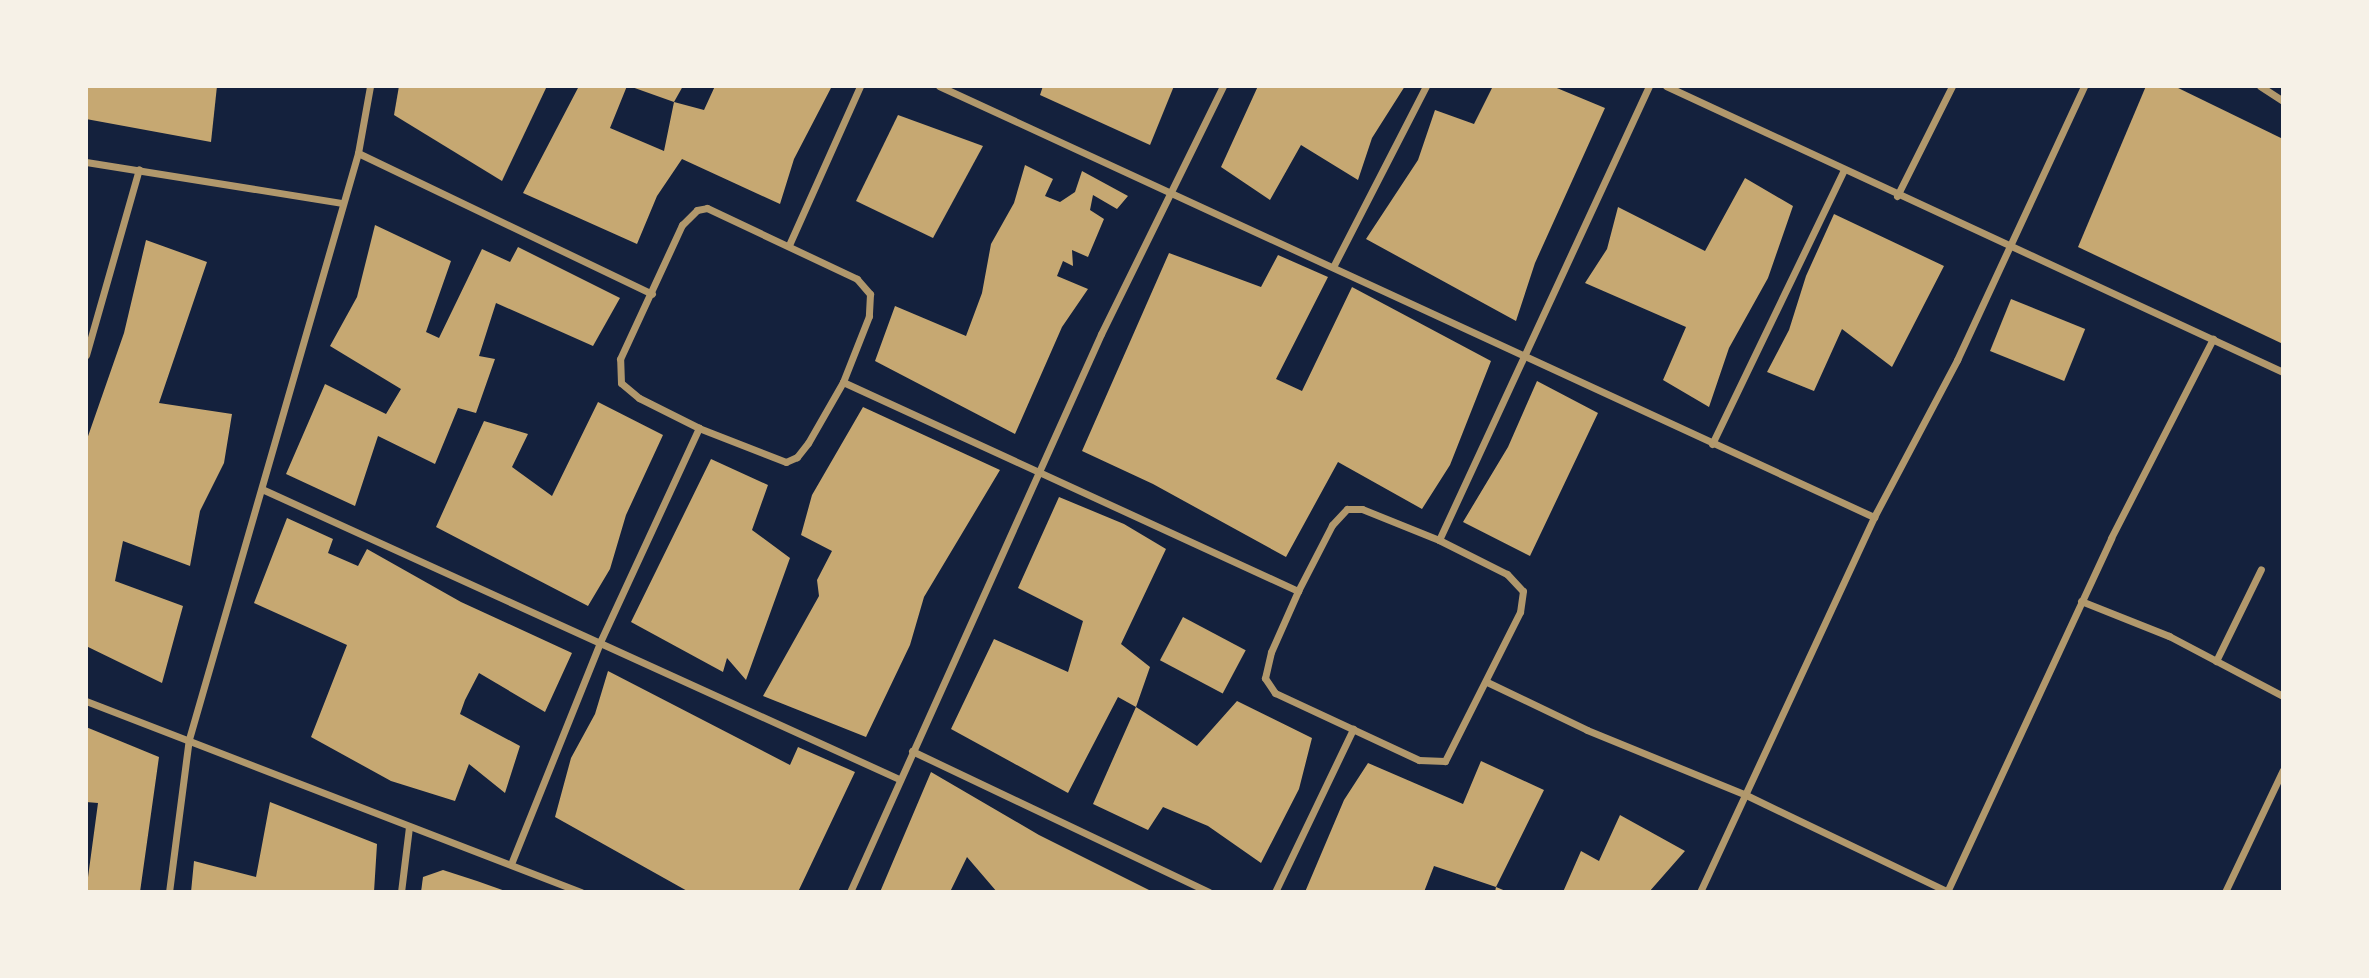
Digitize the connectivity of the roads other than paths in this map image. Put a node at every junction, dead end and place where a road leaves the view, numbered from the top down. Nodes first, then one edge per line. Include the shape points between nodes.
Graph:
1 (370, 86) edge
2 (860, 86) edge
3 (939, 86) edge
4 (1223, 86) edge
5 (1426, 86) edge
6 (1650, 86) edge
7 (1666, 86) edge
8 (1952, 86) edge
9 (2084, 86) edge
10 (2260, 86) edge
11 (2283, 101) edge
12 (358, 153) junction
13 (86, 162) edge
14 (139, 169) junction
15 (1844, 170) junction
16 (1170, 192) junction
17 (1897, 196) junction
18 (343, 203) junction
19 (2011, 244) junction
20 (789, 245) junction
21 (1333, 267) junction
22 (652, 294) junction
23 (2213, 339) junction
24 (86, 355) edge
25 (1528, 355) junction
26 (2283, 372) edge
27 (843, 382) junction
28 (699, 428) junction
29 (1712, 444) junction
30 (1042, 471) junction
31 (264, 490) junction
32 (1874, 517) junction
33 (1439, 540) junction
34 (2261, 569) dead end
35 (1298, 591) junction
36 (2081, 601) junction
37 (601, 640) junction
38 (2216, 661) junction
39 (1487, 682) junction
40 (2283, 696) edge
41 (86, 701) edge
42 (1353, 729) junction
43 (189, 739) junction
44 (912, 751) junction
45 (2283, 770) edge
46 (899, 779) junction
47 (1744, 794) junction
48 (409, 827) junction
49 (511, 864) junction
50 (169, 892) edge
51 (401, 892) edge
52 (581, 892) edge
53 (850, 892) edge
54 (1209, 892) edge
55 (1275, 892) edge
56 (1700, 892) edge
57 (1948, 892) edge
58 (2225, 892) edge

1 - 12 street
2 - 20 street
3 - 16 street
4 - 16 street
5 - 21 street
6 - 25 street
7 - 15 street
8 - 17 street
9 - 19 street
10 - 11 street
12 - 18 street
12 - 22 street
13 - 14 street
14 - 18 street
14 - 24 street
15 - 17 street
15 - 29 street
16 - 21 street
16 - 30 street
17 - 19 street
18 - 31 street
19 - 23 street
19 - 32 street
20 - 22 street via 716,211 697,210 682,225
20 - 27 street via 856,279 870,294 869,316
21 - 25 street
22 - 28 street via 620,359 621,383 639,398
23 - 26 street
23 - 36 street
25 - 29 street
25 - 33 street
27 - 28 street via 808,443 786,462
27 - 30 street
28 - 37 street
29 - 32 street
30 - 35 street
30 - 44 street
31 - 37 street
31 - 43 street
32 - 47 street
33 - 35 street via 1362,509 1347,509 1332,525
33 - 39 street via 1507,574 1523,591 1520,612
34 - 38 street
35 - 42 street via 1271,652 1265,678 1275,692
36 - 38 street via 2145,625
36 - 57 street
37 - 46 street
37 - 49 street
38 - 40 street
39 - 42 street via 1445,761 1419,760
39 - 47 street
41 - 43 street
42 - 55 street
43 - 48 street
43 - 50 street
44 - 46 street
44 - 54 street
45 - 58 street
46 - 53 street
47 - 56 street
47 - 57 street
48 - 49 street
48 - 51 street
49 - 52 street

